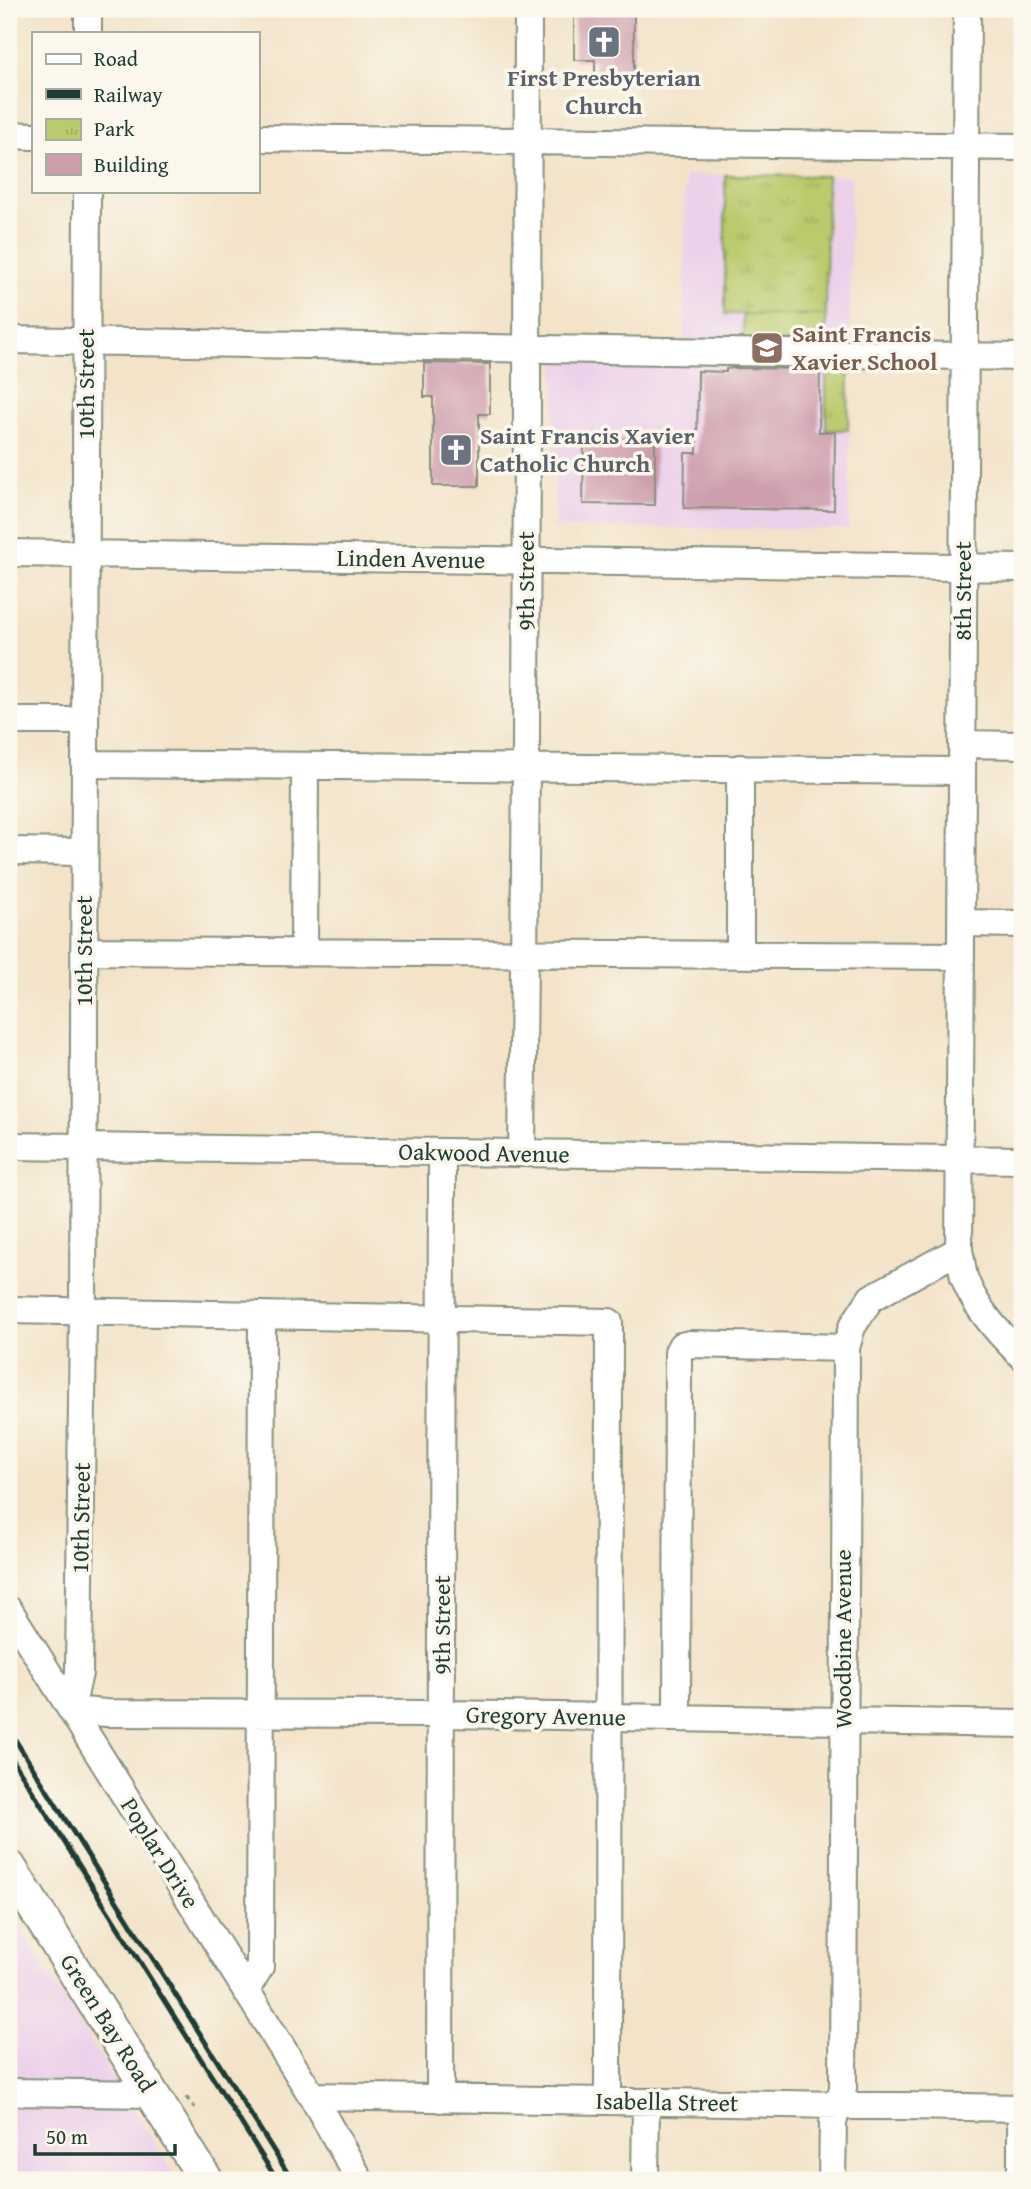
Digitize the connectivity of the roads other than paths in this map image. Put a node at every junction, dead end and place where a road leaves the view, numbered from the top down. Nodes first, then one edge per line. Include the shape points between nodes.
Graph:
1 (88, 9) edge
2 (528, 9) edge
3 (967, 9) edge
4 (88, 32) edge
5 (9, 135) edge
6 (32, 136) edge
7 (259, 138) edge
8 (527, 140) junction
9 (966, 146) junction
10 (1022, 147) edge
11 (87, 192) edge
12 (9, 340) edge
13 (86, 342) junction
14 (526, 349) junction
15 (965, 356) junction
16 (1022, 357) edge
17 (9, 552) edge
18 (84, 554) junction
19 (526, 560) junction
20 (964, 567) junction
21 (1022, 568) edge
22 (9, 721) edge
23 (85, 721) junction
24 (962, 744) junction
25 (1022, 745) edge
26 (85, 764) junction
27 (305, 766) junction
28 (526, 767) junction
29 (740, 768) junction
30 (962, 771) junction
31 (9, 851) edge
32 (84, 852) junction
33 (961, 923) junction
34 (1022, 924) edge
35 (84, 951) junction
36 (304, 952) junction
37 (524, 953) junction
38 (740, 954) junction
39 (961, 956) junction
40 (9, 1146) edge
41 (82, 1147) junction
42 (442, 1152) junction
43 (522, 1153) junction
44 (1022, 1160) edge
45 (960, 1166) junction
46 (959, 1250) junction
47 (9, 1310) edge
48 (83, 1311) junction
49 (262, 1315) junction
50 (442, 1318) junction
51 (846, 1348) junction
52 (1022, 1356) edge
53 (9, 1610) edge
54 (71, 1710) junction
55 (261, 1713) junction
56 (442, 1714) junction
57 (608, 1718) junction
58 (677, 1718) junction
59 (843, 1722) junction
60 (1022, 1724) edge
61 (9, 1867) edge
62 (246, 1990) junction
63 (9, 2092) edge
64 (168, 2093) junction
65 (312, 2096) junction
66 (841, 2096) junction
67 (440, 2099) junction
68 (608, 2101) junction
69 (646, 2102) junction
70 (1022, 2108) edge
71 (206, 2180) edge
72 (360, 2180) edge
73 (645, 2180) edge
74 (832, 2180) edge
75 (1021, 2180) edge

1 - 4 street
2 - 8 street, 9th Street
3 - 9 street, 8th Street
5 - 6 street
7 - 8 street
8 - 9 street
8 - 14 street, 9th Street
9 - 10 street
9 - 15 street, 8th Street
11 - 13 street, 10th Street
12 - 13 street
13 - 14 street
13 - 18 street, 10th Street
14 - 15 street
14 - 19 street, 9th Street
15 - 16 street
15 - 20 street, 8th Street
17 - 18 street, Linden Avenue
18 - 19 street, Linden Avenue
18 - 23 street, 10th Street
19 - 20 street, Linden Avenue
19 - 28 street, 9th Street
20 - 21 street, Linden Avenue
20 - 24 street, 8th Street
22 - 23 street
23 - 26 street, 10th Street
24 - 25 street
24 - 30 street, 8th Street
26 - 27 street
26 - 32 street, 10th Street
27 - 28 street
27 - 36 street
28 - 29 street
28 - 37 street, 9th Street
29 - 30 street
29 - 38 street
30 - 33 street, 8th Street
31 - 32 street
32 - 35 street, 10th Street
33 - 34 street
33 - 39 street, 8th Street
35 - 36 street
35 - 41 street, 10th Street
36 - 37 street
37 - 38 street
37 - 43 street, 9th Street
38 - 39 street
39 - 45 street, 8th Street
40 - 41 street, Oakwood Avenue
41 - 42 street, Oakwood Avenue
41 - 48 street, 10th Street
42 - 43 street, Oakwood Avenue
42 - 50 street, 9th Street
43 - 45 street, Oakwood Avenue
44 - 45 street, Oakwood Avenue
45 - 46 street, 8th Street
46 - 51 street, Woodbine Avenue via 871,1298 852,1327
46 - 52 street, 8th Street via 965,1278 978,1303
47 - 48 street
48 - 49 street
48 - 54 street, 10th Street via 79,1673
49 - 50 street
49 - 55 street
50 - 56 street, 9th Street
50 - 57 street via 609,1322
51 - 58 street via 681,1346
51 - 59 street, Woodbine Avenue
53 - 54 street, Poplar Drive
54 - 55 street, Gregory Avenue
54 - 62 street, Poplar Drive
55 - 56 street, Gregory Avenue
55 - 62 street via 260,1967
56 - 57 street, Gregory Avenue
56 - 67 street, 9th Street
57 - 58 street, Gregory Avenue
57 - 68 street
58 - 59 street, Gregory Avenue
59 - 60 street, Gregory Avenue
59 - 66 street, Woodbine Avenue
61 - 64 main road, Green Bay Road
62 - 65 street, Poplar Drive
63 - 64 street
64 - 71 main road, Green Bay Road
65 - 67 street, Isabella Street
65 - 72 street, Poplar Drive
66 - 69 street, Isabella Street
66 - 70 street, Isabella Street
66 - 74 street, Woodbine Avenue via 833,2123
67 - 68 street, Isabella Street
68 - 69 street, Isabella Street
69 - 73 street
70 - 75 street

